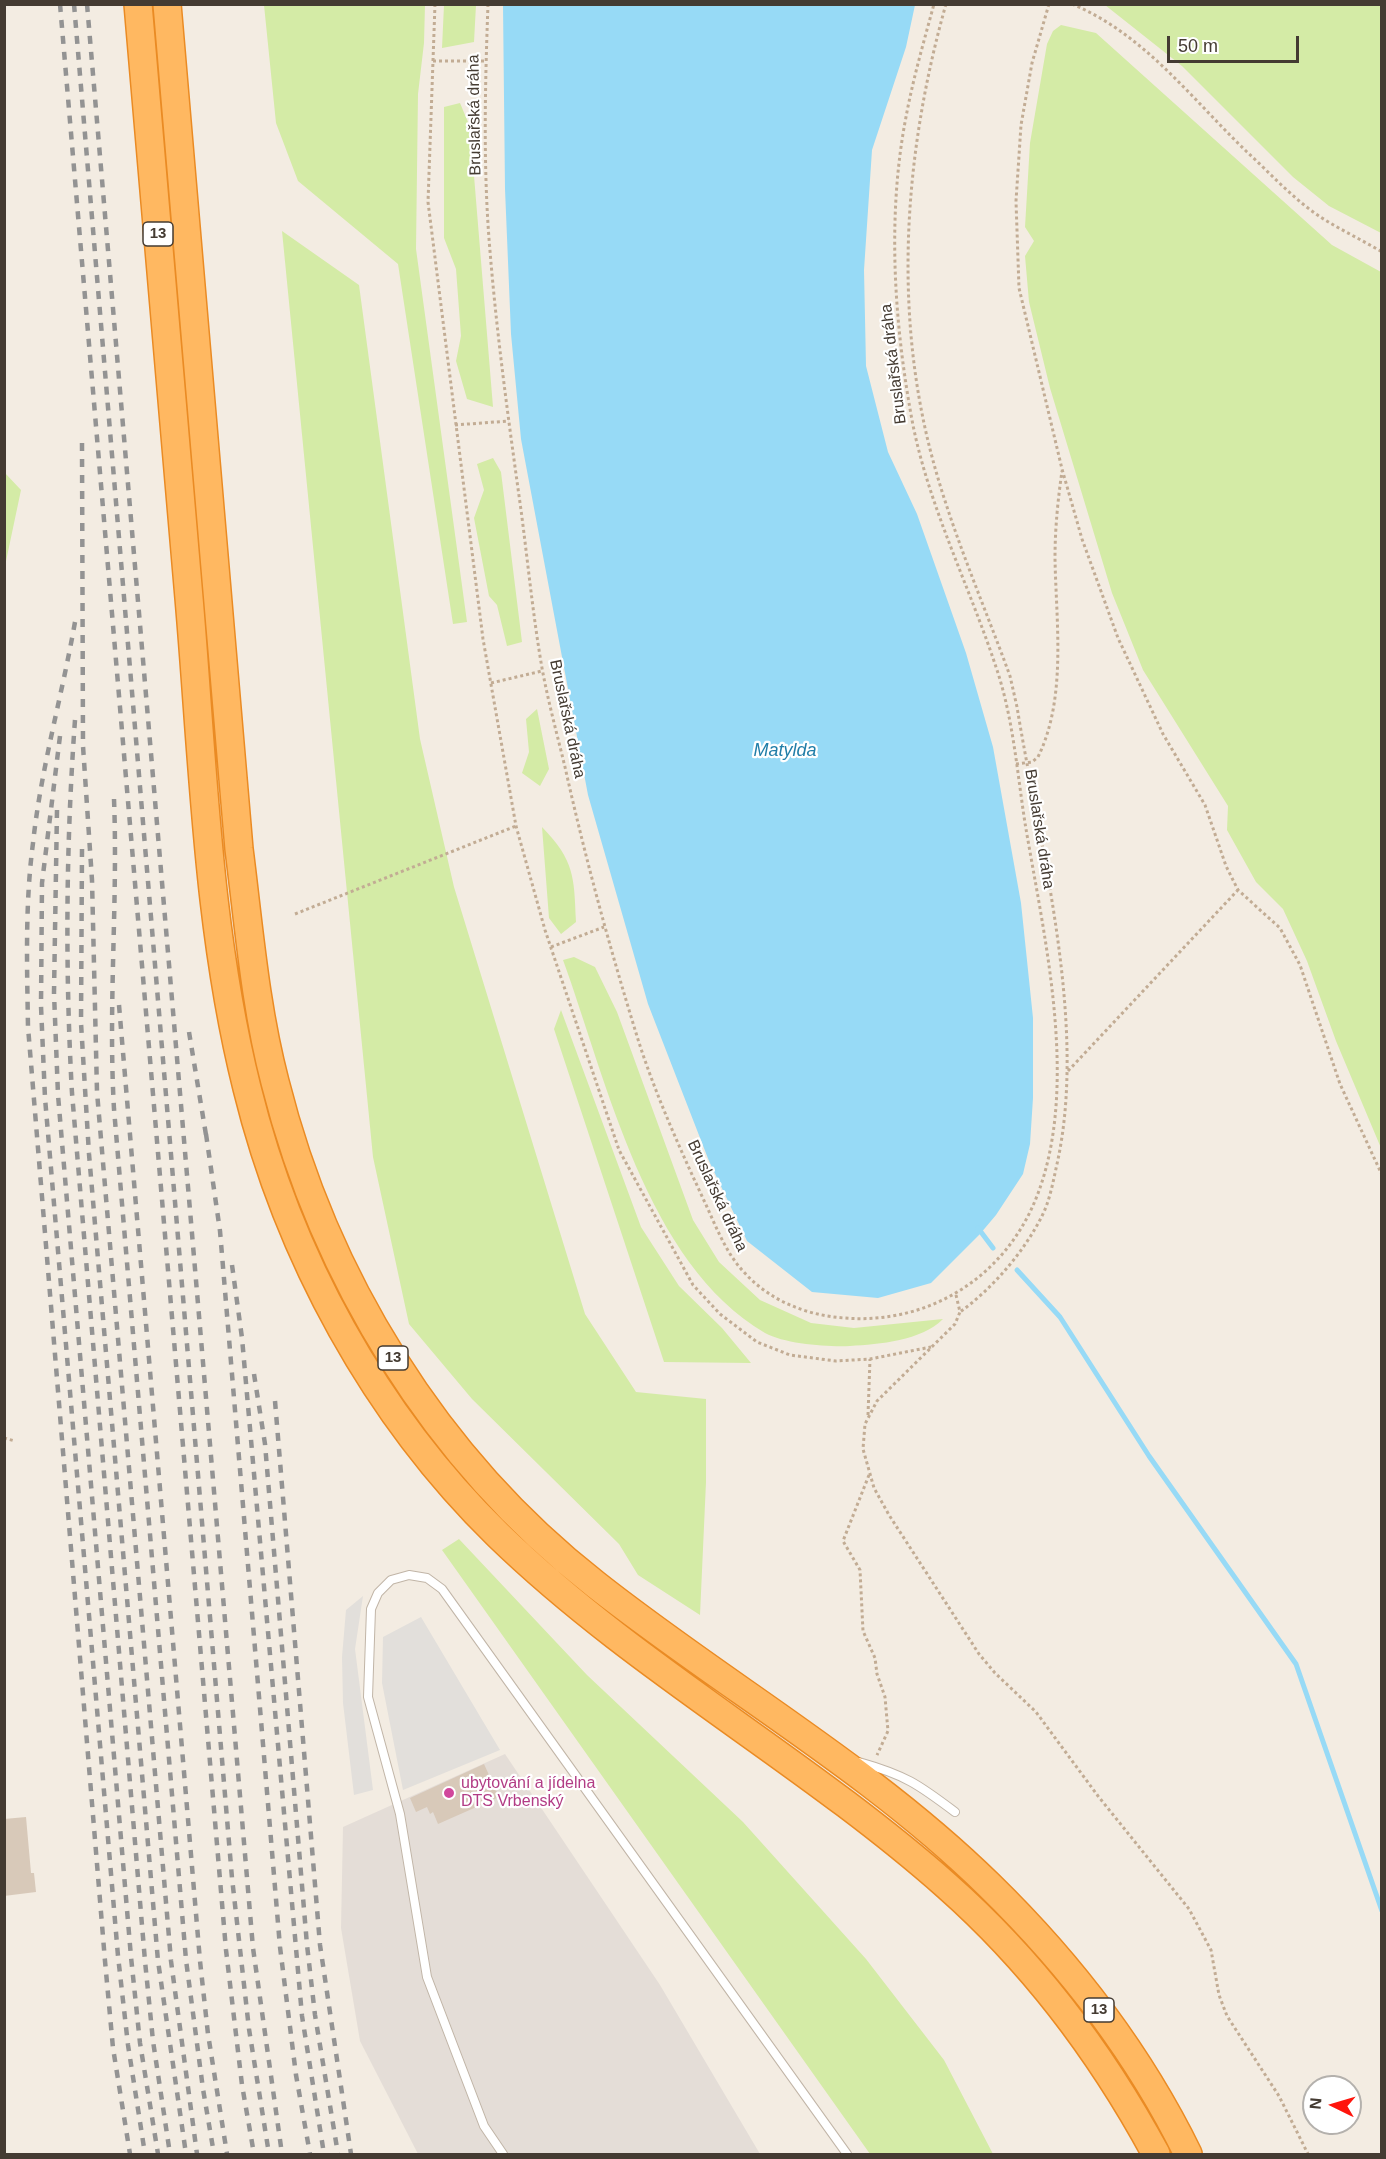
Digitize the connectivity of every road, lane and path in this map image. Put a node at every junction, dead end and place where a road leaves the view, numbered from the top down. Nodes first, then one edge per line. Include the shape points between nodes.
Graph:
1 (138, 4) edge
2 (167, 4) edge
3 (435, 4) edge
4 (488, 4) edge
5 (934, 4) edge
6 (946, 4) edge
7 (1049, 4) edge
8 (1072, 4) edge
9 (433, 61) junction
10 (486, 61) junction
11 (1382, 252) edge
12 (509, 421) junction
13 (455, 425) junction
14 (1062, 469) junction
15 (542, 671) junction
16 (491, 683) junction
17 (1026, 763) junction
18 (1016, 765) junction
19 (516, 826) junction
20 (1238, 890) junction
21 (295, 914) dead end
22 (604, 927) junction
23 (551, 947) junction
24 (1068, 1071) junction
25 (1382, 1175) edge
26 (955, 1294) junction
27 (960, 1312) junction
28 (931, 1347) junction
29 (870, 1359) junction
30 (868, 1417) junction
31 (4, 1438) edge
32 (15, 1441) dead end
33 (868, 1475) junction
34 (826, 1753) junction
35 (873, 1766) junction
36 (955, 1812) dead end
37 (1107, 2069) junction
38 (502, 2154) edge
39 (847, 2154) edge
40 (1138, 2154) edge
41 (1156, 2154) edge
42 (1188, 2154) edge
43 (1308, 2154) edge

1 - 37 highway, 13 via 219,926 246,1087 274,1181 307,1262 353,1349 390,1406 426,1456 498,1536 575,1604 879,1829 947,1886 1026,1966
2 - 34 highway, 13 via 242,873 274,1080 302,1173 332,1246 379,1335 413,1390 481,1476 592,1582
3 - 9 path
4 - 10 path, Bruslařská dráha
5 - 18 path, Bruslařská dráha via 906,117 898,178 896,243 901,337 913,426 924,467 995,664
6 - 17 path via 921,104 910,185 908,286 915,366 937,475 1010,676
7 - 14 path via 1032,63 1021,125 1016,201 1018,288
8 - 11 path via 1098,15 1131,38 1320,217
9 - 10 path
9 - 13 path via 428,202
10 - 12 path, Bruslařská dráha via 489,247
12 - 13 path
12 - 15 path, Bruslařská dráha
13 - 16 path
14 - 17 path via 1055,555 1055,691 1038,757
14 - 20 path via 1118,638 1162,734 1205,805
15 - 16 path
15 - 22 path, Bruslařská dráha
16 - 19 path
17 - 18 path
17 - 24 path via 1052,910
18 - 26 path, Bruslařská dráha via 1052,998 1057,1063 1053,1126 1037,1198 1018,1234 993,1266
19 - 21 path
19 - 23 path
20 - 24 path
20 - 25 path via 1280,928 1300,966 1340,1084
22 - 23 path
22 - 26 path, Bruslařská dráha via 641,1051 691,1173 729,1254 740,1268 780,1301 831,1317 902,1316
23 - 29 path via 619,1150 693,1285 731,1324 774,1350 807,1359
24 - 27 path via 1060,1152 1042,1216 1017,1254
26 - 27 path
27 - 28 path via 955,1324
28 - 29 path
28 - 30 path via 883,1394
29 - 30 path
30 - 33 path via 863,1449
31 - 32 path
33 - 35 path via 843,1541 860,1570 863,1631 875,1658 887,1712 888,1731
33 - 43 path via 889,1515 979,1654 1041,1718 1197,1922 1211,1950 1227,2016 1279,2096
34 - 35 lane
34 - 42 highway, 13 via 897,1806 987,1883 1045,1943 1128,2051
35 - 36 lane via 917,1783
37 - 40 highway
37 - 41 highway, 13
38 - 39 lane via 484,2126 426,1977 400,1814 368,1697 374,1600 391,1580 409,1575 427,1578 442,1588

